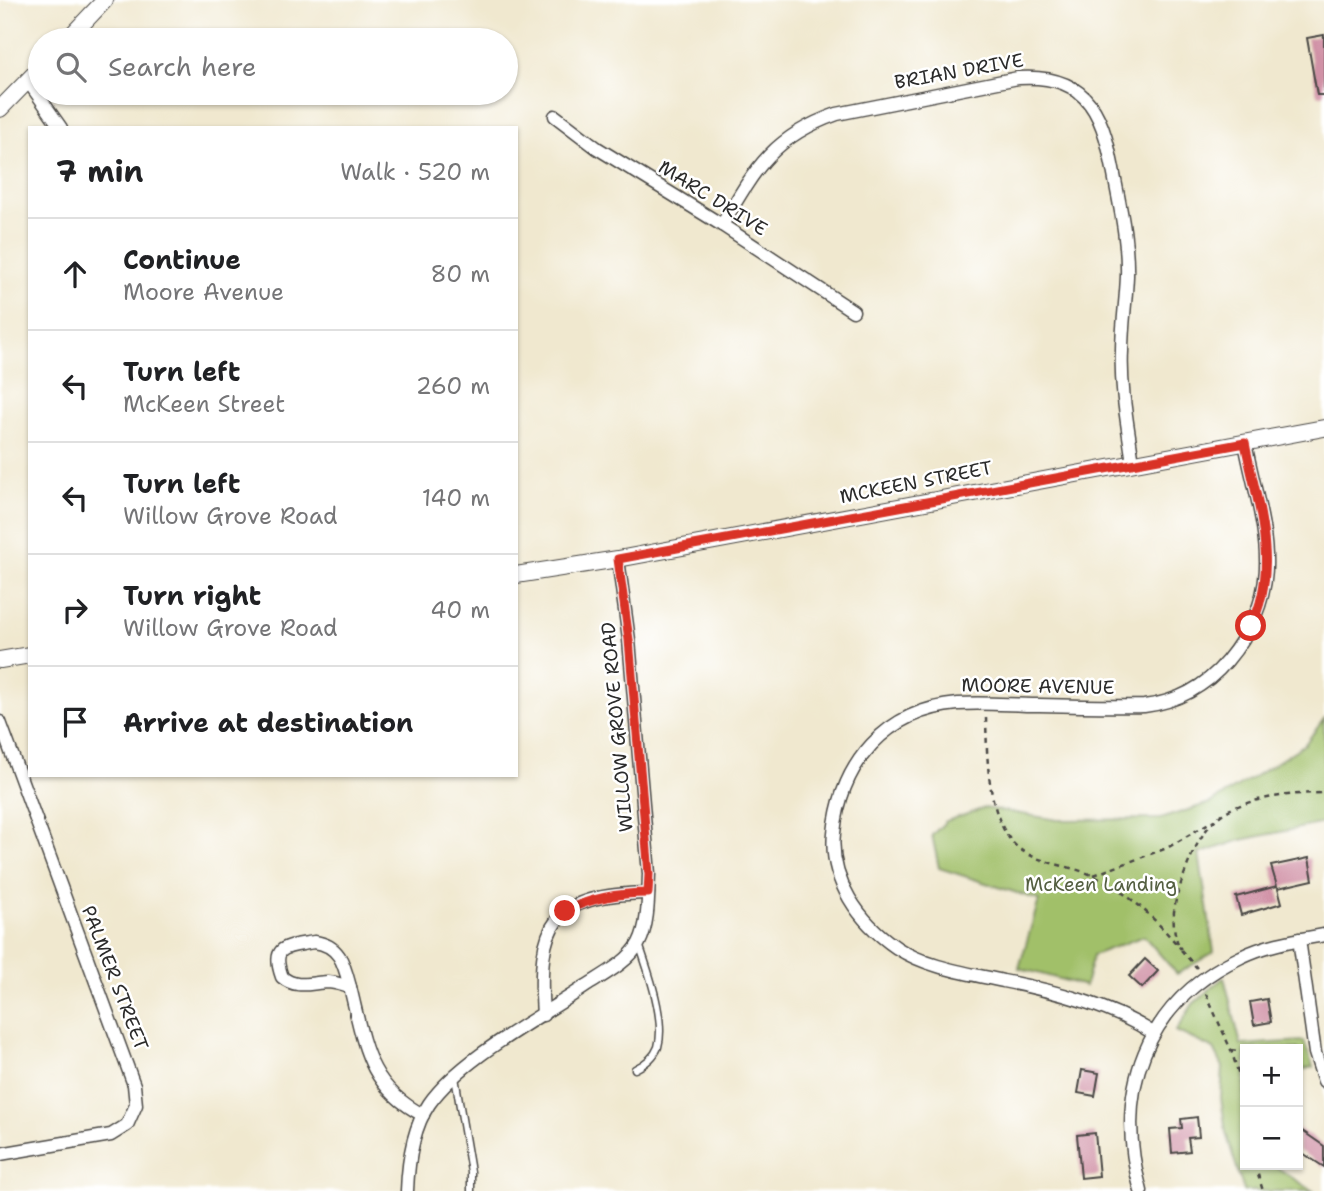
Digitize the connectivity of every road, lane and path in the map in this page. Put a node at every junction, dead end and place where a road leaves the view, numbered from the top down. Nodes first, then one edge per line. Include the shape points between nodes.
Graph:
1 (105, 0) edge
2 (78, 28) edge
3 (28, 81) edge
4 (45, 105) edge
5 (0, 109) edge
6 (555, 116) dead end
7 (60, 126) edge
8 (722, 225) junction
9 (853, 312) dead end
10 (1324, 428) edge
11 (1245, 443) junction
12 (1133, 463) junction
13 (618, 559) junction
14 (518, 575) edge
15 (28, 655) edge
16 (0, 660) edge
17 (986, 704) junction
18 (0, 722) edge
19 (1324, 793) edge
20 (1217, 818) junction
21 (1093, 876) junction
22 (648, 893) junction
23 (1324, 935) edge
24 (1299, 939) junction
25 (639, 942) junction
26 (1181, 949) junction
27 (1197, 968) dead end
28 (350, 987) junction
29 (1205, 989) dead end
30 (543, 1015) junction
31 (1153, 1033) junction
32 (1231, 1051) junction
33 (1240, 1052) edge
34 (635, 1069) dead end
35 (455, 1077) junction
36 (1240, 1078) edge
37 (1324, 1081) edge
38 (423, 1115) junction
39 (0, 1154) edge
40 (1257, 1170) edge
41 (407, 1191) edge
42 (471, 1191) edge
43 (1141, 1191) edge
44 (1263, 1191) edge

1 - 2 street
3 - 5 street
4 - 7 street
6 - 8 street, MARC DRIVE via 597,148
8 - 9 street, MARC DRIVE
8 - 12 street, BRIAN DRIVE via 763,160 810,123 1018,78 1045,78 1072,88 1103,125 1125,235 1121,352
10 - 11 street, MCKEEN STREET
11 - 12 street, MCKEEN STREET
11 - 17 street, MOORE AVENUE via 1262,518 1267,574 1259,610 1222,667 1185,694 1159,704
12 - 13 street, MCKEEN STREET
13 - 14 street, MCKEEN STREET
13 - 22 street, WILLOW GROVE ROAD via 630,653
15 - 16 street
17 - 21 path via 989,775 1009,838 1032,857
17 - 31 street, MOORE AVENUE via 944,706 915,714 863,753 844,785 835,824 835,865 842,887 886,939 924,961 1094,1005
18 - 39 street, PALMER STREET via 128,1066 136,1105 127,1125 111,1136
19 - 20 path via 1270,797
20 - 21 path via 1167,848
20 - 26 path via 1195,849 1175,898 1174,929
21 - 26 path via 1132,899
22 - 25 street, WILLOW GROVE ROAD
22 - 30 street via 586,902 565,911 552,924 542,961
23 - 24 street
24 - 31 street via 1243,955 1217,969 1192,987
24 - 37 street via 1315,1053
25 - 30 street via 611,969
25 - 34 lane, WILLOW GROVE ROAD via 656,998 659,1037 652,1057
26 - 27 path
28 - 28 street via 287,982 277,959 280,952 322,943 341,956
28 - 38 street via 379,1079 404,1105
29 - 32 path
30 - 35 street
31 - 43 street via 1132,1096 1130,1136
32 - 33 path
32 - 36 path
35 - 38 street
35 - 42 lane
38 - 41 street via 412,1149
40 - 44 path

